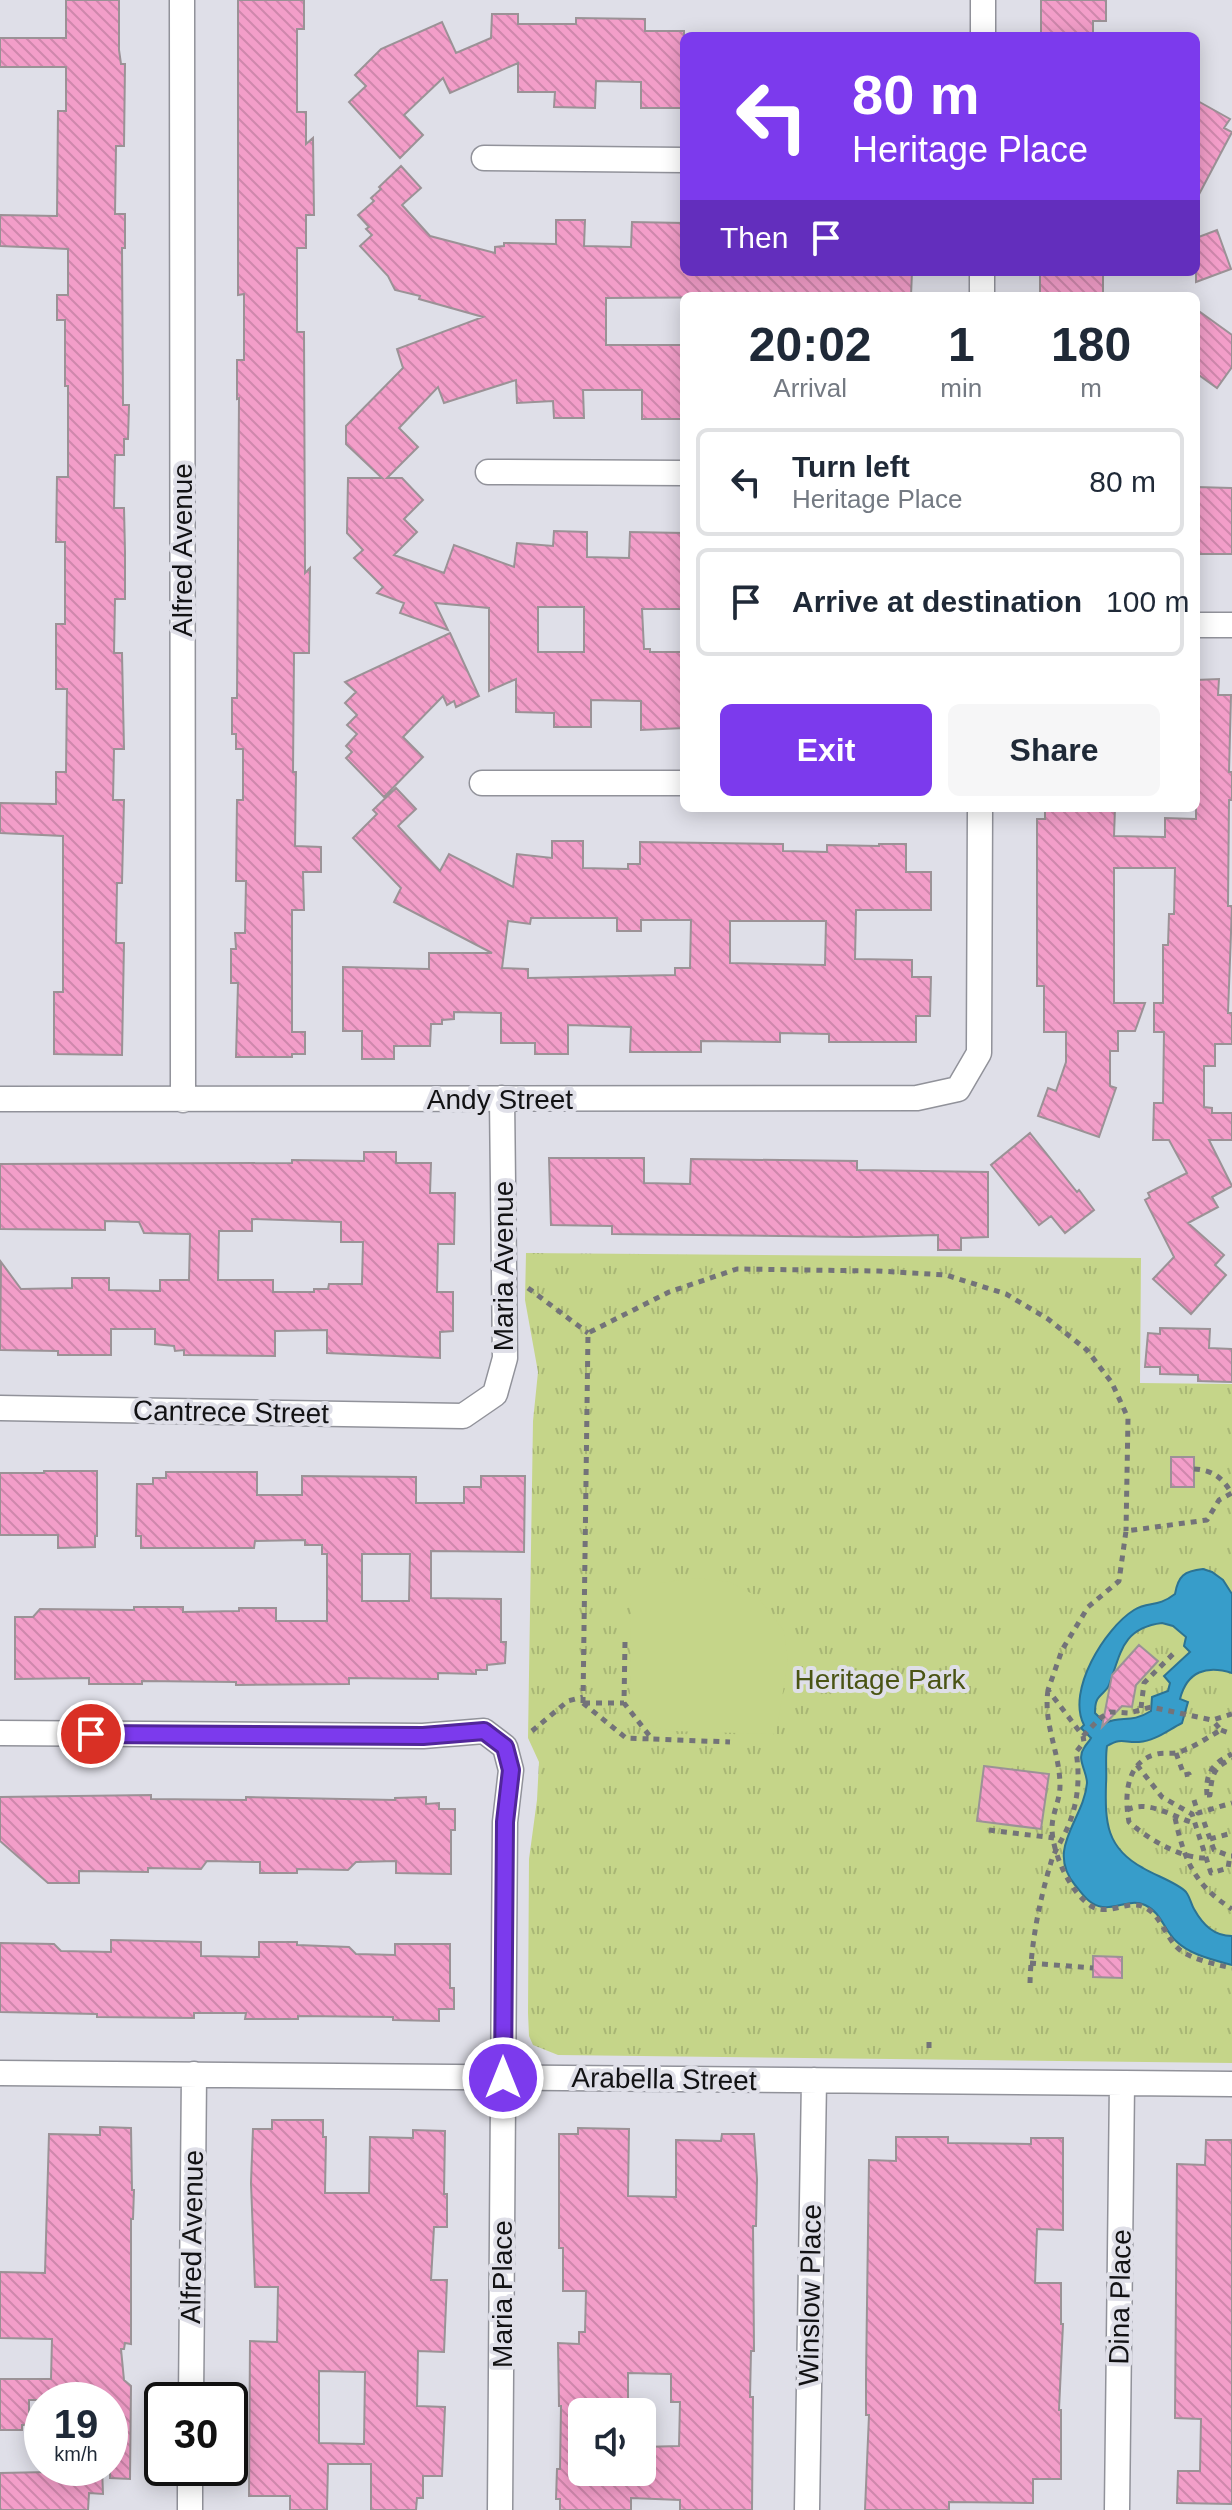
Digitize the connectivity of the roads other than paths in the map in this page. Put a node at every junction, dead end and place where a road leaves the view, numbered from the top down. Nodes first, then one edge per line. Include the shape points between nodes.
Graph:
1 (182, 0) edge
2 (983, 0) edge
3 (983, 32) edge
4 (484, 158) dead end
5 (680, 160) edge
6 (488, 472) dead end
7 (680, 473) edge
8 (1200, 625) edge
9 (1232, 625) edge
10 (482, 783) dead end
11 (680, 783) edge
12 (980, 812) edge
13 (502, 1098) junction
14 (0, 1099) edge
15 (183, 1100) junction
16 (0, 1408) edge
17 (463, 1416) joint
18 (0, 1733) edge
19 (0, 2073) edge
20 (194, 2074) junction
21 (503, 2078) junction
22 (814, 2080) junction
23 (1122, 2083) junction
24 (1232, 2084) edge
25 (191, 2382) edge
26 (190, 2486) edge
27 (190, 2510) edge
28 (500, 2510) edge
29 (807, 2510) edge
30 (1117, 2510) edge

1 - 15 street, Alfred Avenue
2 - 3 street
4 - 5 street
6 - 7 street
8 - 9 street
10 - 11 street
12 - 13 street, Andy Street via 979,1053 958,1089 917,1098
13 - 15 street, Andy Street
13 - 17 street, Maria Avenue via 505,1358 495,1394
14 - 15 street, Andy Street
16 - 17 street, Cantrece Street
18 - 21 street, Maria Place via 423,1736 484,1731 505,1747 511,1770 505,1822
19 - 20 street, Arabella Street
20 - 21 street, Arabella Street
20 - 25 street, Alfred Avenue
21 - 22 street, Arabella Street
21 - 28 street, Maria Place
22 - 23 street, Arabella Street
22 - 29 street, Winslow Place
23 - 24 street, Arabella Street
23 - 30 street, Dina Place
26 - 27 street

